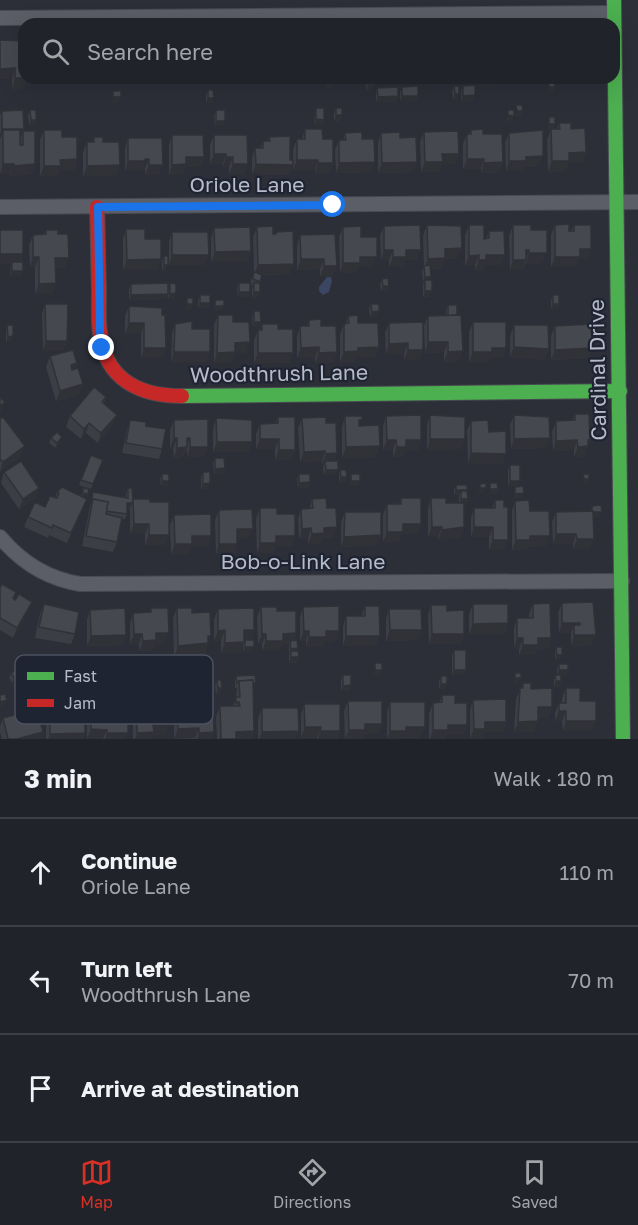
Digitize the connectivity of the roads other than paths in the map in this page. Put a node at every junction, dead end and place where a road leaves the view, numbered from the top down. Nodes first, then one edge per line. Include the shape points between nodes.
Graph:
1 (614, 6) edge
2 (0, 18) edge
3 (615, 84) edge
4 (617, 202) junction
5 (638, 202) edge
6 (0, 207) edge
7 (98, 207) junction
8 (620, 391) junction
9 (0, 537) edge
10 (622, 581) junction
11 (624, 739) edge

1 - 2 street
3 - 4 street, Cardinal Drive
4 - 5 street, Oriole Lane
4 - 7 street, Oriole Lane
4 - 8 street, Cardinal Drive
6 - 7 street, Oriole Lane
7 - 8 street, Woodthrush Lane via 102,348 115,372 130,386 143,391 173,396
8 - 10 street, Cardinal Drive
9 - 10 street, Bob-o-Link Lane via 33,567 81,584
10 - 11 street, Cardinal Drive

